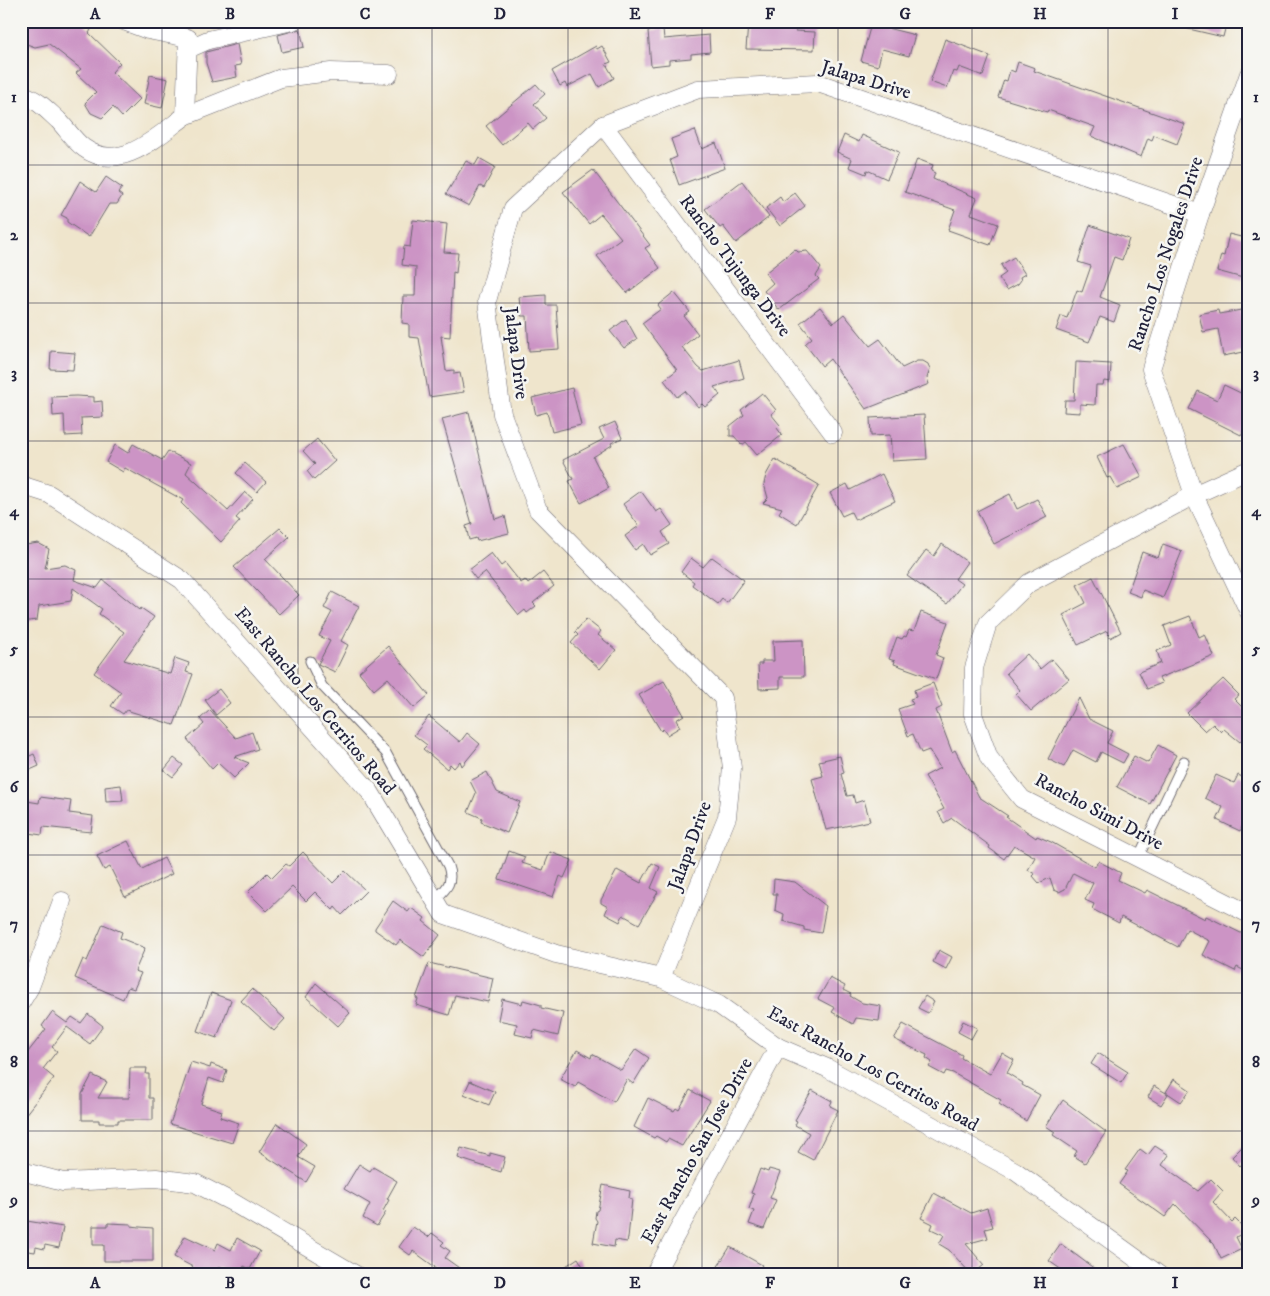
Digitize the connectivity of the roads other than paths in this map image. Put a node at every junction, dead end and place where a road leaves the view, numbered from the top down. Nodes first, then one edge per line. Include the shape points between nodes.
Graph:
1 (124, 21) edge
2 (293, 21) edge
3 (188, 49) junction
4 (389, 74) dead end
5 (1249, 74) edge
6 (21, 94) edge
7 (185, 116) junction
8 (602, 125) junction
9 (1200, 214) junction
10 (833, 433) dead end
11 (1249, 470) edge
12 (21, 485) edge
13 (1194, 495) junction
14 (1249, 612) edge
15 (310, 661) dead end
16 (1184, 761) dead end
17 (1138, 858) junction
18 (434, 900) junction
19 (62, 901) dead end
20 (1249, 914) edge
21 (660, 978) junction
22 (21, 1002) edge
23 (778, 1047) junction
24 (21, 1172) edge
25 (356, 1275) edge
26 (654, 1275) edge
27 (1159, 1275) edge

1 - 3 street via 148,30 188,38
2 - 3 street via 208,40
3 - 7 street
4 - 7 street via 331,72 281,78
5 - 9 street, Rancho Los Nogales Drive
6 - 7 street via 34,98 83,148 118,158 146,145
8 - 9 street, Jalapa Drive via 698,89 818,83
8 - 10 street, Rancho Tujunga Drive
8 - 21 street, Jalapa Drive via 513,208 487,301 502,414 538,510 723,698 732,768 727,816
9 - 13 street, Rancho Los Nogales Drive via 1151,370
11 - 13 street, Rancho Simi Drive
12 - 18 street, East Rancho Los Cerritos Road via 49,494 182,580 370,792
13 - 14 street, Rancho Los Nogales Drive
13 - 17 street, Rancho Simi Drive via 1029,583 988,623 974,668 973,714 982,740 989,758 1022,799
15 - 18 lane via 322,686 386,753 448,866 452,876 449,885
16 - 17 lane
17 - 20 street, Rancho Simi Drive
18 - 21 street, East Rancho Los Cerritos Road via 443,914 547,950
19 - 22 street via 30,987
21 - 23 street, East Rancho Los Cerritos Road via 719,1005
23 - 26 street, East Rancho San Jose Drive
23 - 27 street, East Rancho Los Cerritos Road via 827,1068 1015,1171
24 - 25 street via 63,1182 156,1178 195,1183

